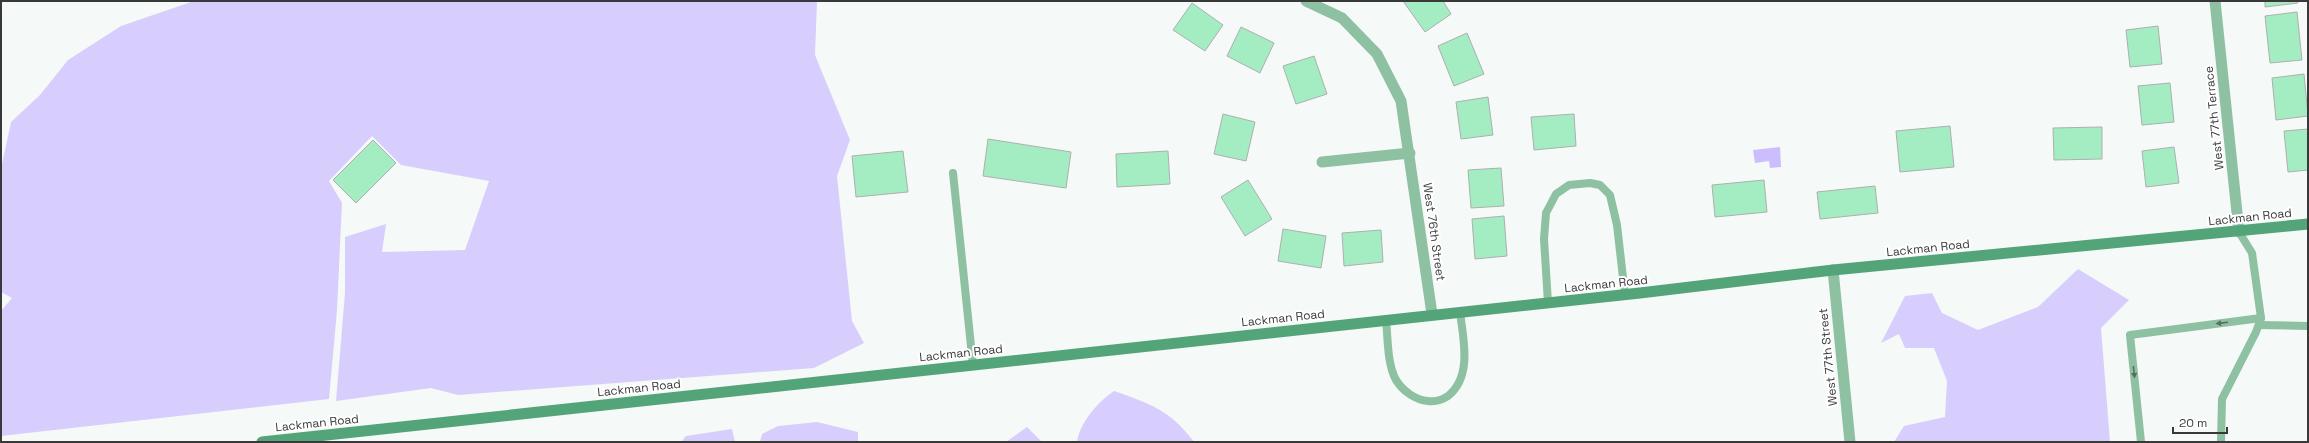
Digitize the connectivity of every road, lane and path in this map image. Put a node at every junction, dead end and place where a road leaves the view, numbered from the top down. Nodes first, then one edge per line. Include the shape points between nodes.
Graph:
1 (1306, 1) edge
2 (2214, 1) edge
3 (1410, 153) junction
4 (1322, 162) dead end
5 (953, 173) dead end
6 (2308, 224) edge
7 (2239, 232) junction
8 (1833, 270) junction
9 (1625, 295) junction
10 (1548, 303) junction
11 (1460, 312) junction
12 (1432, 314) junction
13 (1386, 320) junction
14 (2260, 322) junction
15 (2308, 326) edge
16 (973, 365) junction
17 (262, 442) edge
18 (1850, 442) edge
19 (2141, 442) edge
20 (2221, 442) edge

1 - 3 street, West 76th Street via 1342,18 1377,54 1401,101
2 - 7 street, West 77th Terrace
3 - 4 street
3 - 12 street, West 76th Street
5 - 16 lane
6 - 7 main road, Lackman Road
7 - 8 main road, Lackman Road
7 - 14 lane via 2252,253
8 - 9 main road, Lackman Road
8 - 18 street, West 77th Street
9 - 10 main road, Lackman Road
9 - 10 lane via 1610,195 1600,185 1569,185 1556,194 1546,213 1544,239
10 - 11 main road, Lackman Road
11 - 12 main road, Lackman Road
11 - 13 lane via 1465,356 1462,372 1453,391 1439,401 1432,402 1416,398 1396,380
12 - 13 main road, Lackman Road
13 - 16 main road, Lackman Road
14 - 15 lane
14 -> 19 lane via 2130,335
14 - 20 lane via 2222,399
16 - 17 main road, Lackman Road

